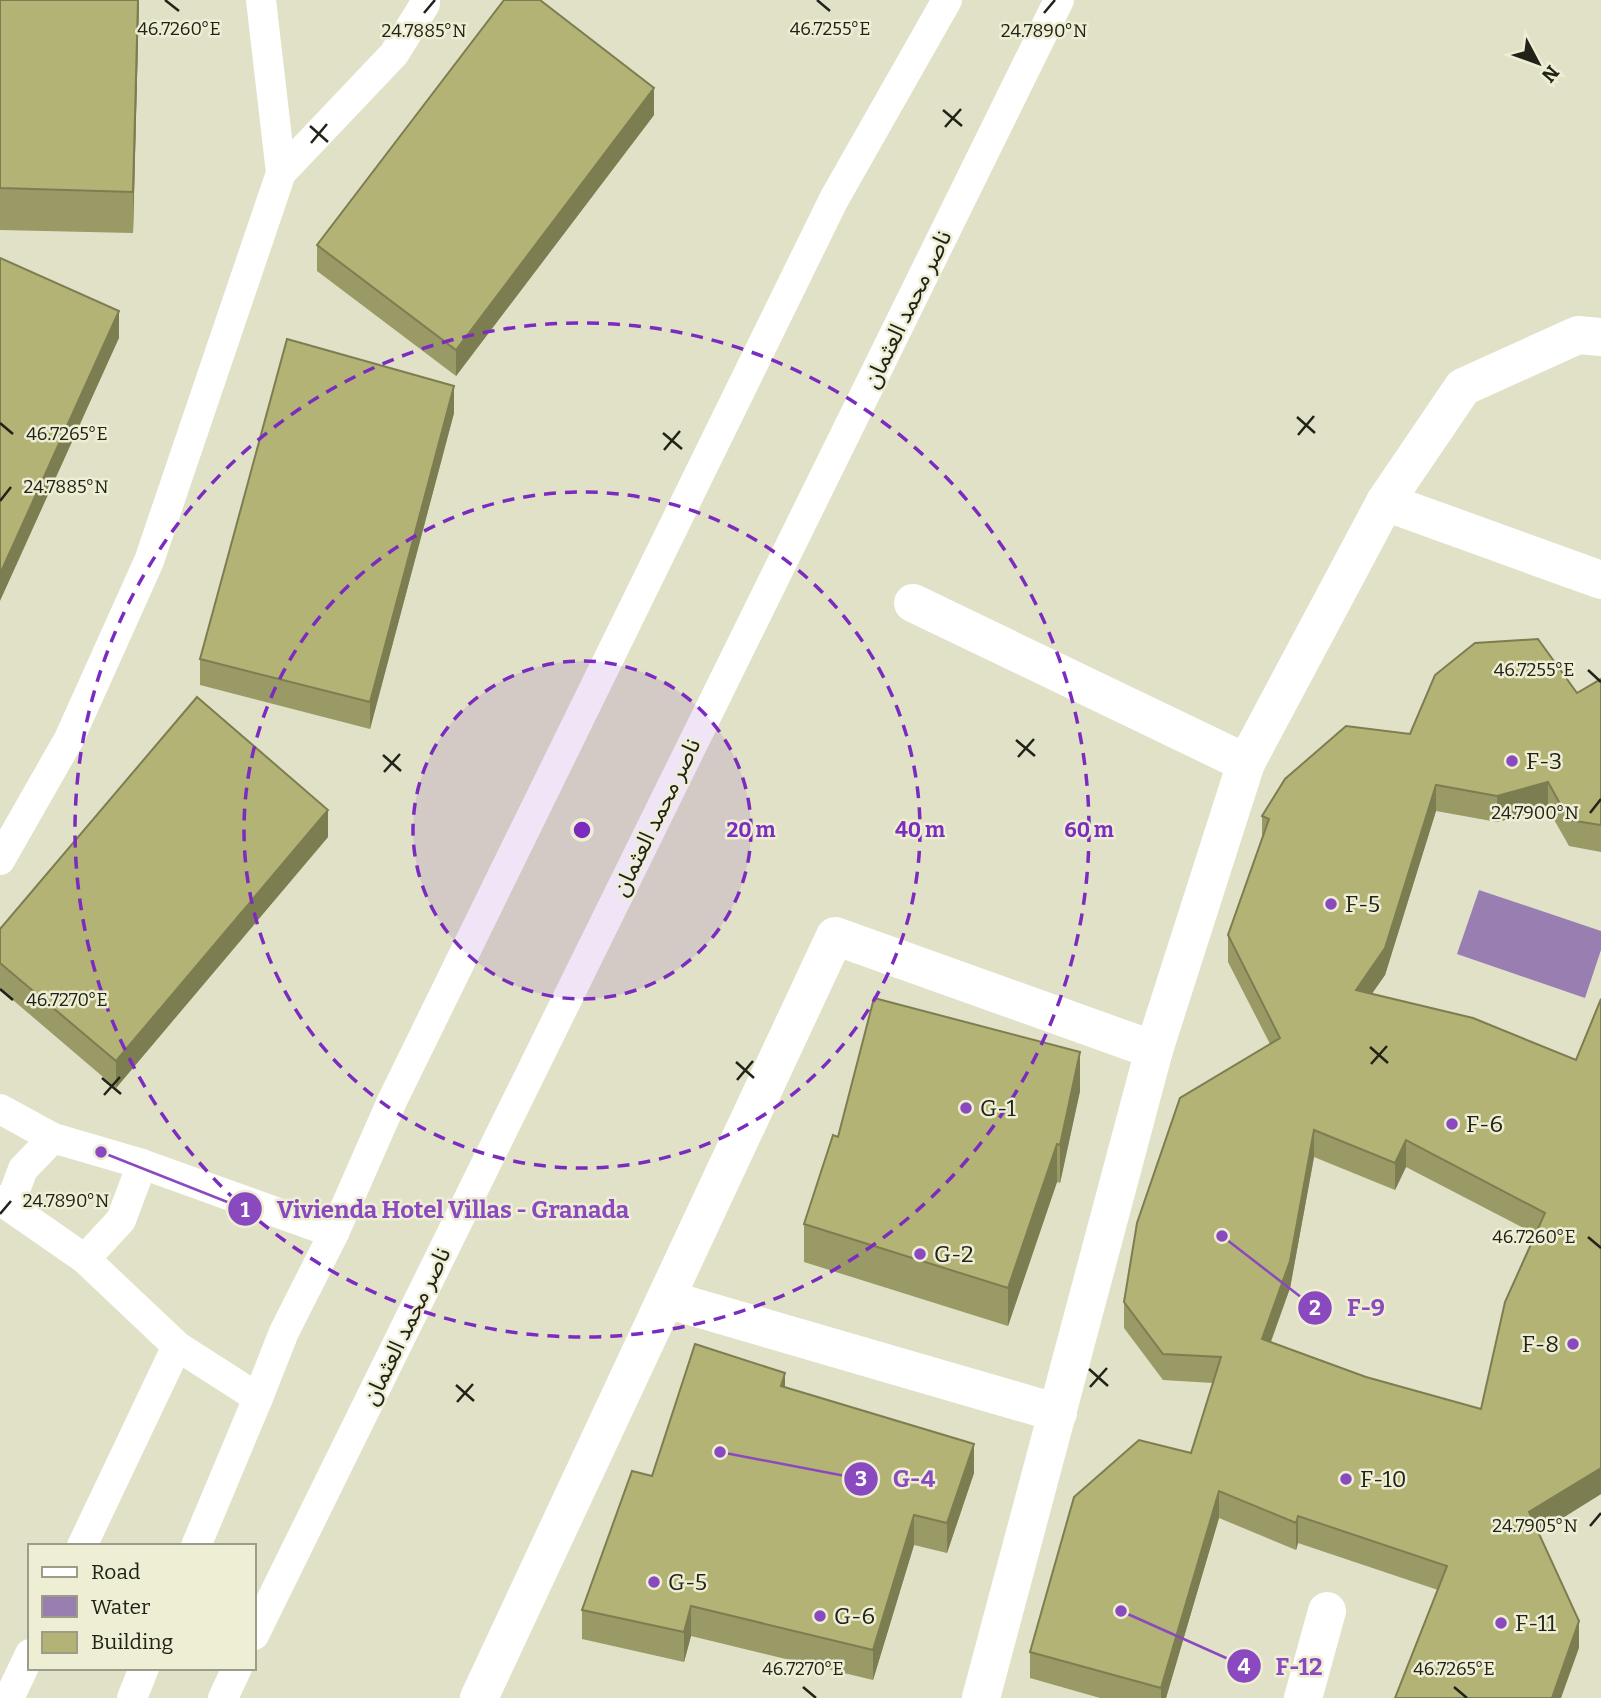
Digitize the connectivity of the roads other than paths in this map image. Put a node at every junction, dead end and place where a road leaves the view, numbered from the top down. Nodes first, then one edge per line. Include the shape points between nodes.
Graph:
1 (261, 0) edge
2 (425, 0) edge
3 (947, 0) edge
4 (1059, 0) edge
5 (281, 173) junction
6 (1601, 337) edge
7 (1385, 502) junction
8 (1601, 580) edge
9 (914, 603) dead end
10 (1246, 763) junction
11 (0, 860) edge
12 (1154, 1050) junction
13 (0, 1109) edge
14 (53, 1138) junction
15 (142, 1164) junction
16 (5, 1203) edge
17 (334, 1233) junction
18 (85, 1259) junction
19 (666, 1299) junction
20 (177, 1346) junction
21 (258, 1398) junction
22 (1058, 1413) junction
23 (83, 1544) edge
24 (197, 1544) edge
25 (1327, 1611) dead end
26 (256, 1631) edge
27 (28, 1658) edge
28 (143, 1670) edge
29 (236, 1670) edge
30 (9, 1698) edge
31 (132, 1698) edge
32 (223, 1698) edge
33 (479, 1698) edge
34 (981, 1698) edge
35 (1304, 1698) edge

1 - 5 lane
2 - 5 lane via 394,54
3 - 17 lane via 834,199 392,1101
4 - 26 lane, ناصر محمد العثمان
5 - 11 lane via 149,561 69,739
6 - 7 street via 1578,335 1463,387
7 - 8 street
7 - 10 street
9 - 10 street
10 - 12 street
12 - 19 street via 835,936
12 - 22 street
13 - 14 lane
14 - 15 lane
14 - 16 lane via 23,1169
15 - 17 lane
15 - 18 lane via 121,1220
16 - 18 lane
17 - 21 lane via 284,1332
18 - 20 lane
19 - 22 street
19 - 33 street
20 - 21 lane
20 - 23 lane
21 - 24 lane
22 - 34 street
25 - 35 street
27 - 30 lane
28 - 31 lane
29 - 32 lane

